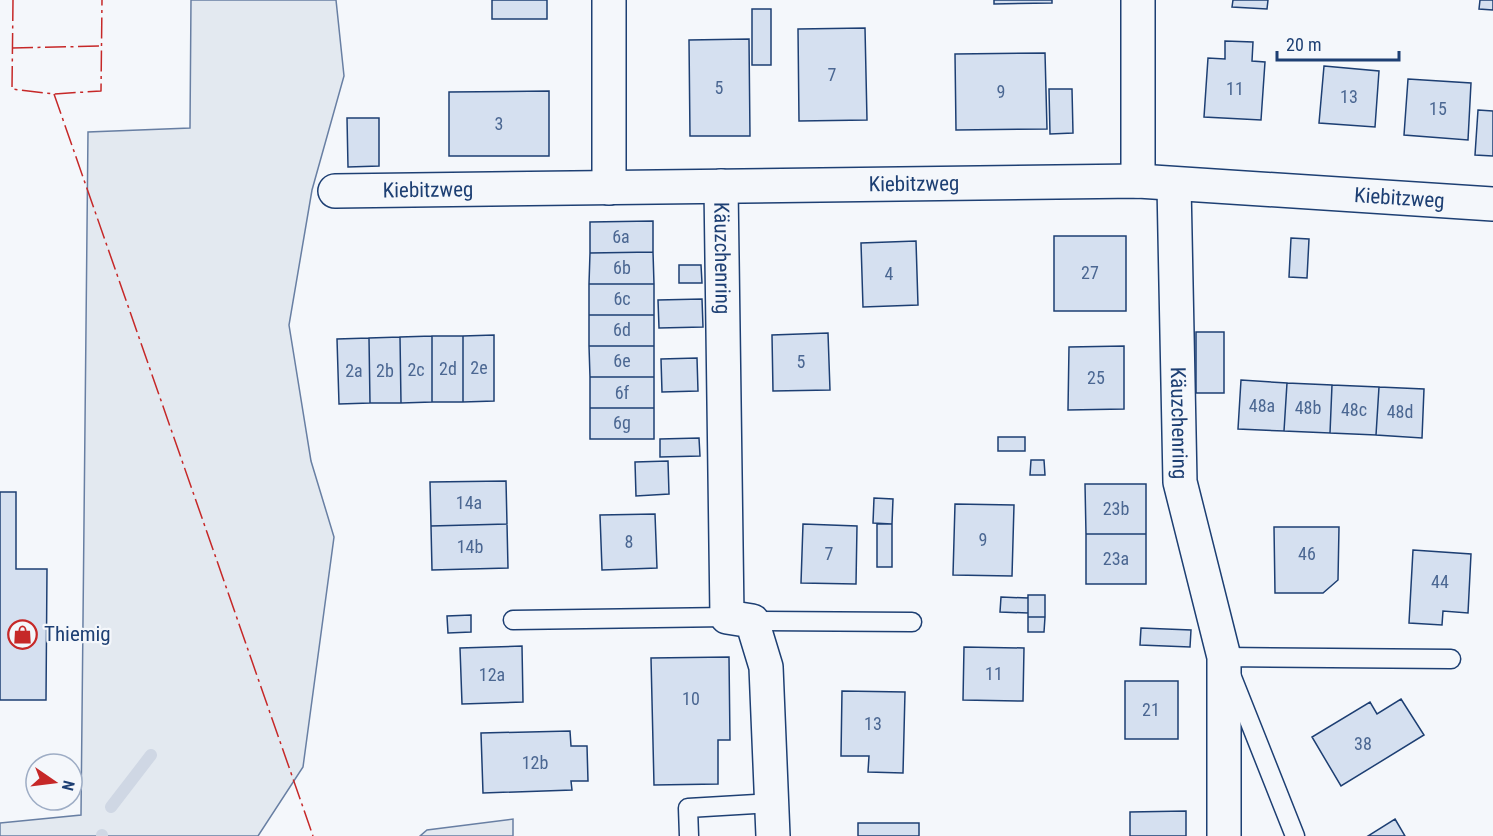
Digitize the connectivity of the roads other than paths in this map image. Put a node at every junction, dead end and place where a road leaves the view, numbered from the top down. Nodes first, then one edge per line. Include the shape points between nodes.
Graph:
1 (609, 0) edge
2 (1138, 0) edge
3 (1138, 181) junction
4 (1174, 185) junction
5 (721, 186) junction
6 (609, 188) junction
7 (335, 191) dead end
8 (1493, 204) edge
9 (740, 619) junction
10 (513, 620) dead end
11 (912, 622) dead end
12 (1224, 657) junction
13 (1451, 659) dead end
14 (772, 803) junction
15 (689, 836) edge
16 (773, 836) edge
17 (1224, 836) edge
18 (1295, 836) edge

1 - 6 street
2 - 3 street
3 - 4 street, Kiebitzweg
3 - 5 street, Kiebitzweg
4 - 8 street, Kiebitzweg
4 - 12 street, Käuzchenring via 1180,482
5 - 6 street, Kiebitzweg
5 - 9 street, Käuzchenring
6 - 7 street, Kiebitzweg
9 - 10 lane
9 - 11 lane
9 - 14 street, Käuzchenring via 766,667
12 - 13 lane
12 - 17 street, Käuzchenring
12 - 18 lane, Käuzchenring
14 - 15 lane via 688,808
14 - 16 street, Käuzchenring

